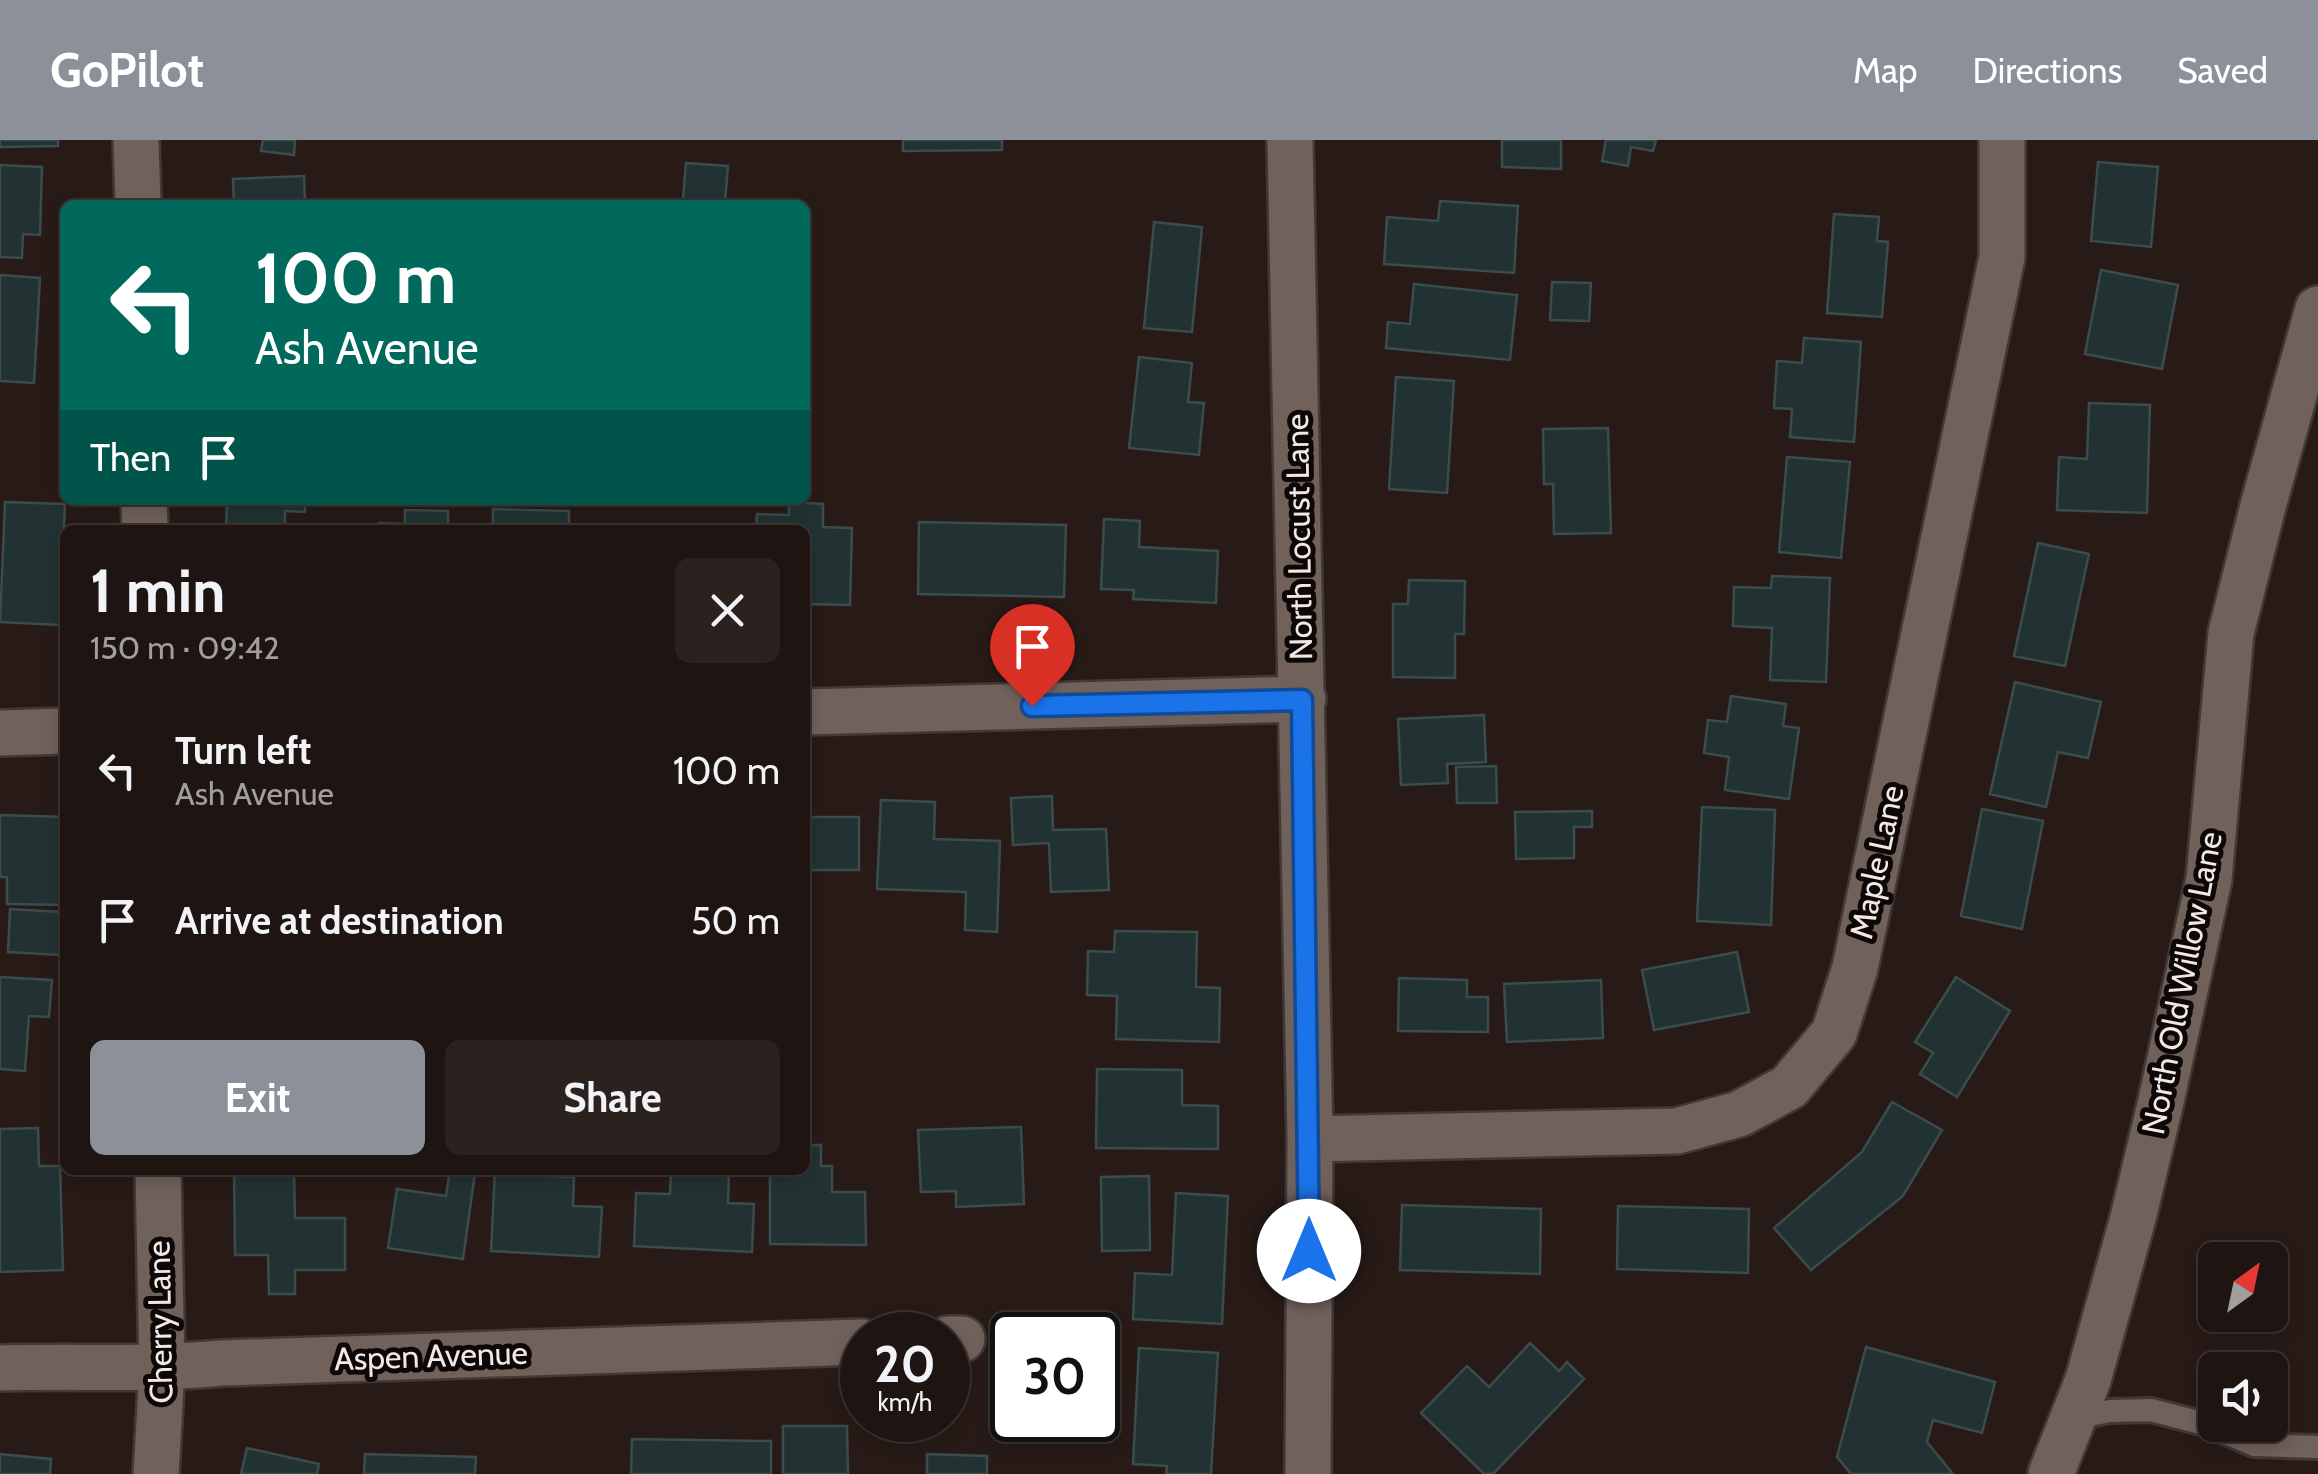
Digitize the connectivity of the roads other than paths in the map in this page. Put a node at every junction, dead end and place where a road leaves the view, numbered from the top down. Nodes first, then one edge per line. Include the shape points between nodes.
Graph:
1 (136, 140) edge
2 (1290, 140) edge
3 (2002, 140) edge
4 (138, 200) edge
5 (2318, 309) edge
6 (1302, 700) junction
7 (810, 712) edge
8 (60, 731) edge
9 (0, 733) edge
10 (1310, 1140) junction
11 (158, 1175) edge
12 (840, 1343) edge
13 (0, 1368) edge
14 (162, 1369) junction
15 (2074, 1418) junction
16 (2318, 1447) edge
17 (156, 1474) edge
18 (1308, 1474) edge
19 (2051, 1474) edge

1 - 4 street
2 - 6 street, North Locust Lane
3 - 10 street, Maple Lane via 2002,257 1855,968 1834,1033 1789,1088 1740,1114 1678,1131
5 - 15 street, North Old Willow Lane via 2232,633 2209,879 2161,1101
6 - 7 street
6 - 10 street, North Locust Lane
8 - 9 street
10 - 18 street, North Locust Lane
11 - 14 street, Cherry Lane
12 - 14 street, Aspen Avenue
13 - 14 street, Aspen Avenue
14 - 17 street, Cherry Lane
15 - 16 lane via 2152,1410 2254,1444
15 - 19 street, North Old Willow Lane

